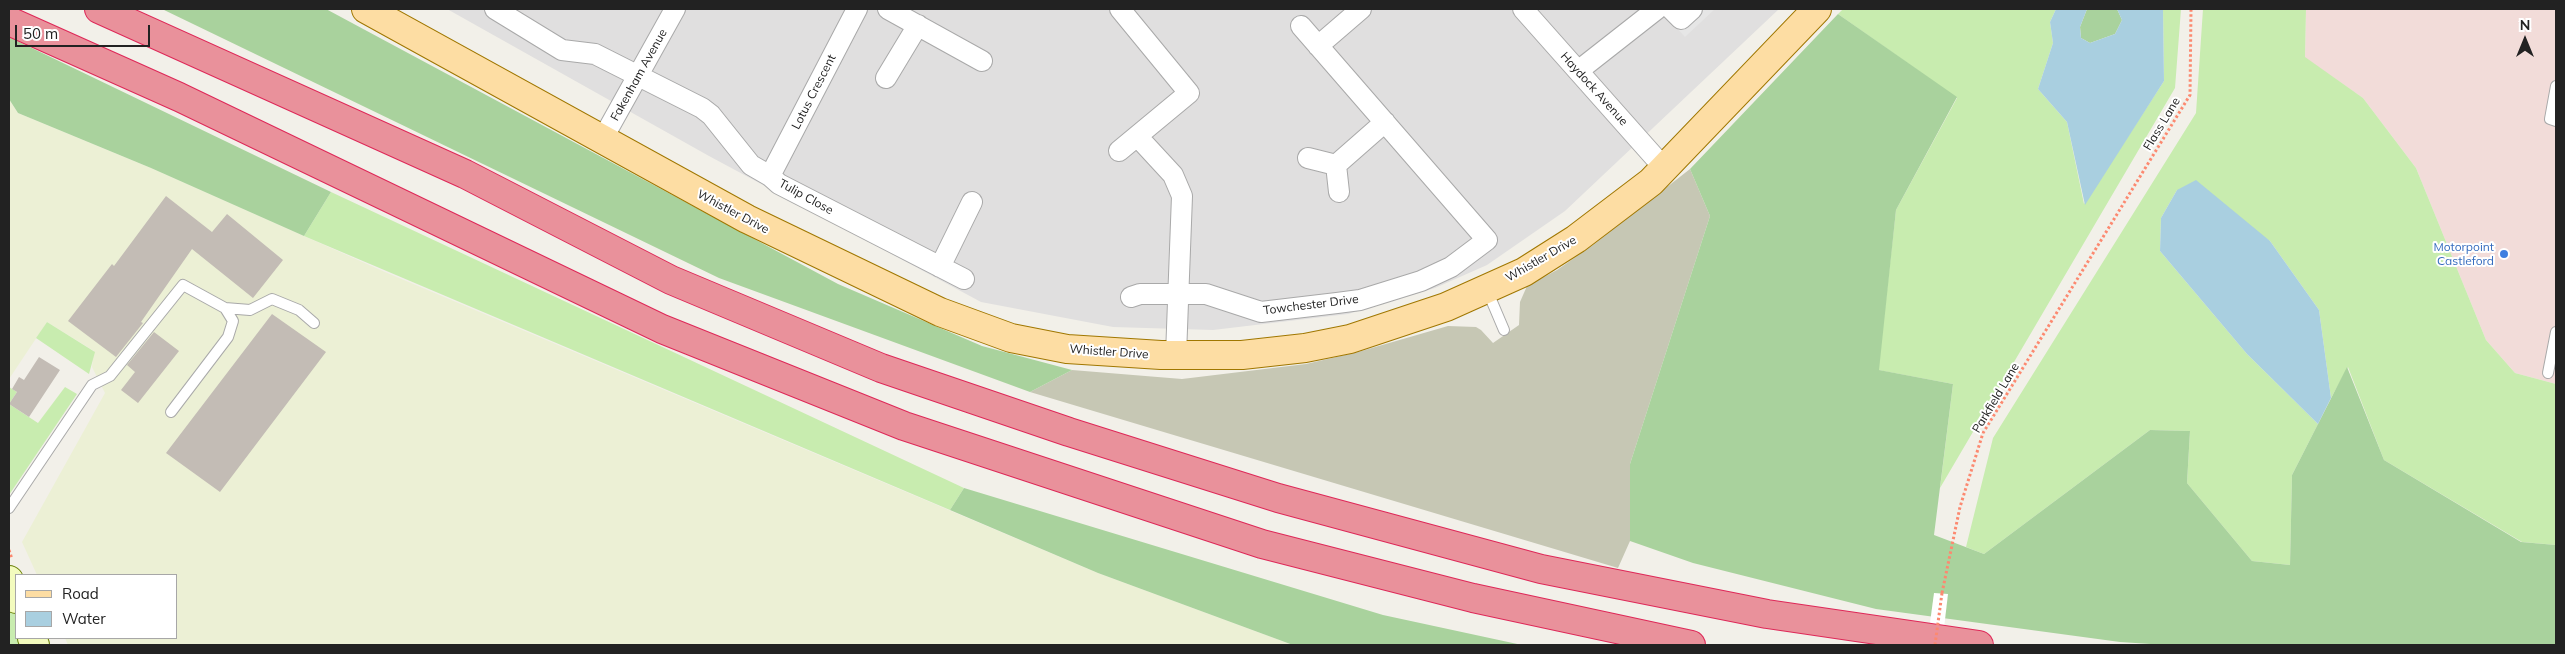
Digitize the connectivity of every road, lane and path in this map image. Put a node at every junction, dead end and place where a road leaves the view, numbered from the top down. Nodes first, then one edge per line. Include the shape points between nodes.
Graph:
1 (99, 9) edge
2 (366, 9) edge
3 (495, 9) edge
4 (675, 9) edge
5 (857, 9) edge
6 (888, 9) edge
7 (1120, 9) edge
8 (1361, 9) edge
9 (1523, 9) edge
10 (1657, 9) edge
11 (1671, 9) edge
12 (1692, 9) edge
13 (1817, 9) edge
14 (2192, 9) edge
15 (9, 21) edge
16 (918, 25) junction
17 (1301, 26) dead end
18 (1318, 46) junction
19 (982, 61) dead end
20 (1578, 71) junction
21 (639, 75) junction
22 (886, 78) dead end
23 (2556, 86) edge
24 (2556, 121) edge
25 (1384, 122) junction
26 (1137, 136) junction
27 (602, 140) junction
28 (1119, 151) dead end
29 (1308, 158) dead end
30 (1336, 165) junction
31 (1665, 169) junction
32 (770, 176) junction
33 (1339, 192) dead end
34 (972, 202) dead end
35 (2105, 237) joint
36 (940, 267) junction
37 (964, 279) dead end
38 (1486, 289) junction
39 (1178, 294) junction
40 (1132, 296) dead end
41 (226, 308) junction
42 (314, 323) dead end
43 (1504, 330) dead end
44 (2556, 332) edge
45 (1176, 356) junction
46 (2548, 373) dead end
47 (171, 412) dead end
48 (9, 508) edge
49 (9, 580) edge
50 (15, 596) edge
51 (1691, 645) edge
52 (1936, 645) edge
53 (1979, 645) edge

1 - 53 highway via 465,174 671,280 900,375 1278,498 1541,569 1767,614
2 - 27 main road, Whistler Drive
3 - 21 street, Tulip Close via 562,50 595,54
4 - 21 street, Fakenham Avenue
5 - 32 street, Lotus Crescent
6 - 16 street
7 - 26 street via 1189,93
8 - 18 street
9 - 20 street, Haydock Avenue
10 - 20 street
11 - 12 street via 1681,19
13 - 31 main road, Whistler Drive
14 - 35 path, Flass Lane via 2190,95
15 - 51 highway via 179,98 662,329 904,426 1262,544 1473,598
16 - 19 street
16 - 22 street
17 - 18 street, Towchester Drive
18 - 25 street, Towchester Drive
20 - 31 street, Haydock Avenue
21 - 27 street, Fakenham Avenue
21 - 32 street, Tulip Close via 711,115 751,165
23 - 24 lane via 2550,120
25 - 30 street
25 - 39 street, Towchester Drive via 1487,240 1451,267 1421,281 1352,301 1261,312 1219,297
26 - 28 street
26 - 39 street via 1173,175 1182,196
27 - 45 main road, Whistler Drive via 746,219 940,312 1011,338 1066,348
29 - 30 street
30 - 33 street
31 - 38 main road, Whistler Drive via 1576,239 1524,272
32 - 36 street, Tulip Close via 779,184
34 - 36 street
35 - 52 path, Parkfield Lane, bridge via 1983,433 1960,507 1942,593
36 - 37 street, Tulip Close
38 - 43 lane
38 - 45 main road, Whistler Drive via 1402,323 1350,339 1242,356
39 - 40 street
39 - 45 street
41 - 42 lane via 250,310 272,299 299,310
41 - 47 lane via 233,321 228,337
41 - 48 lane via 183,285 110,376 92,385
44 - 46 lane
49 - 50 main road

